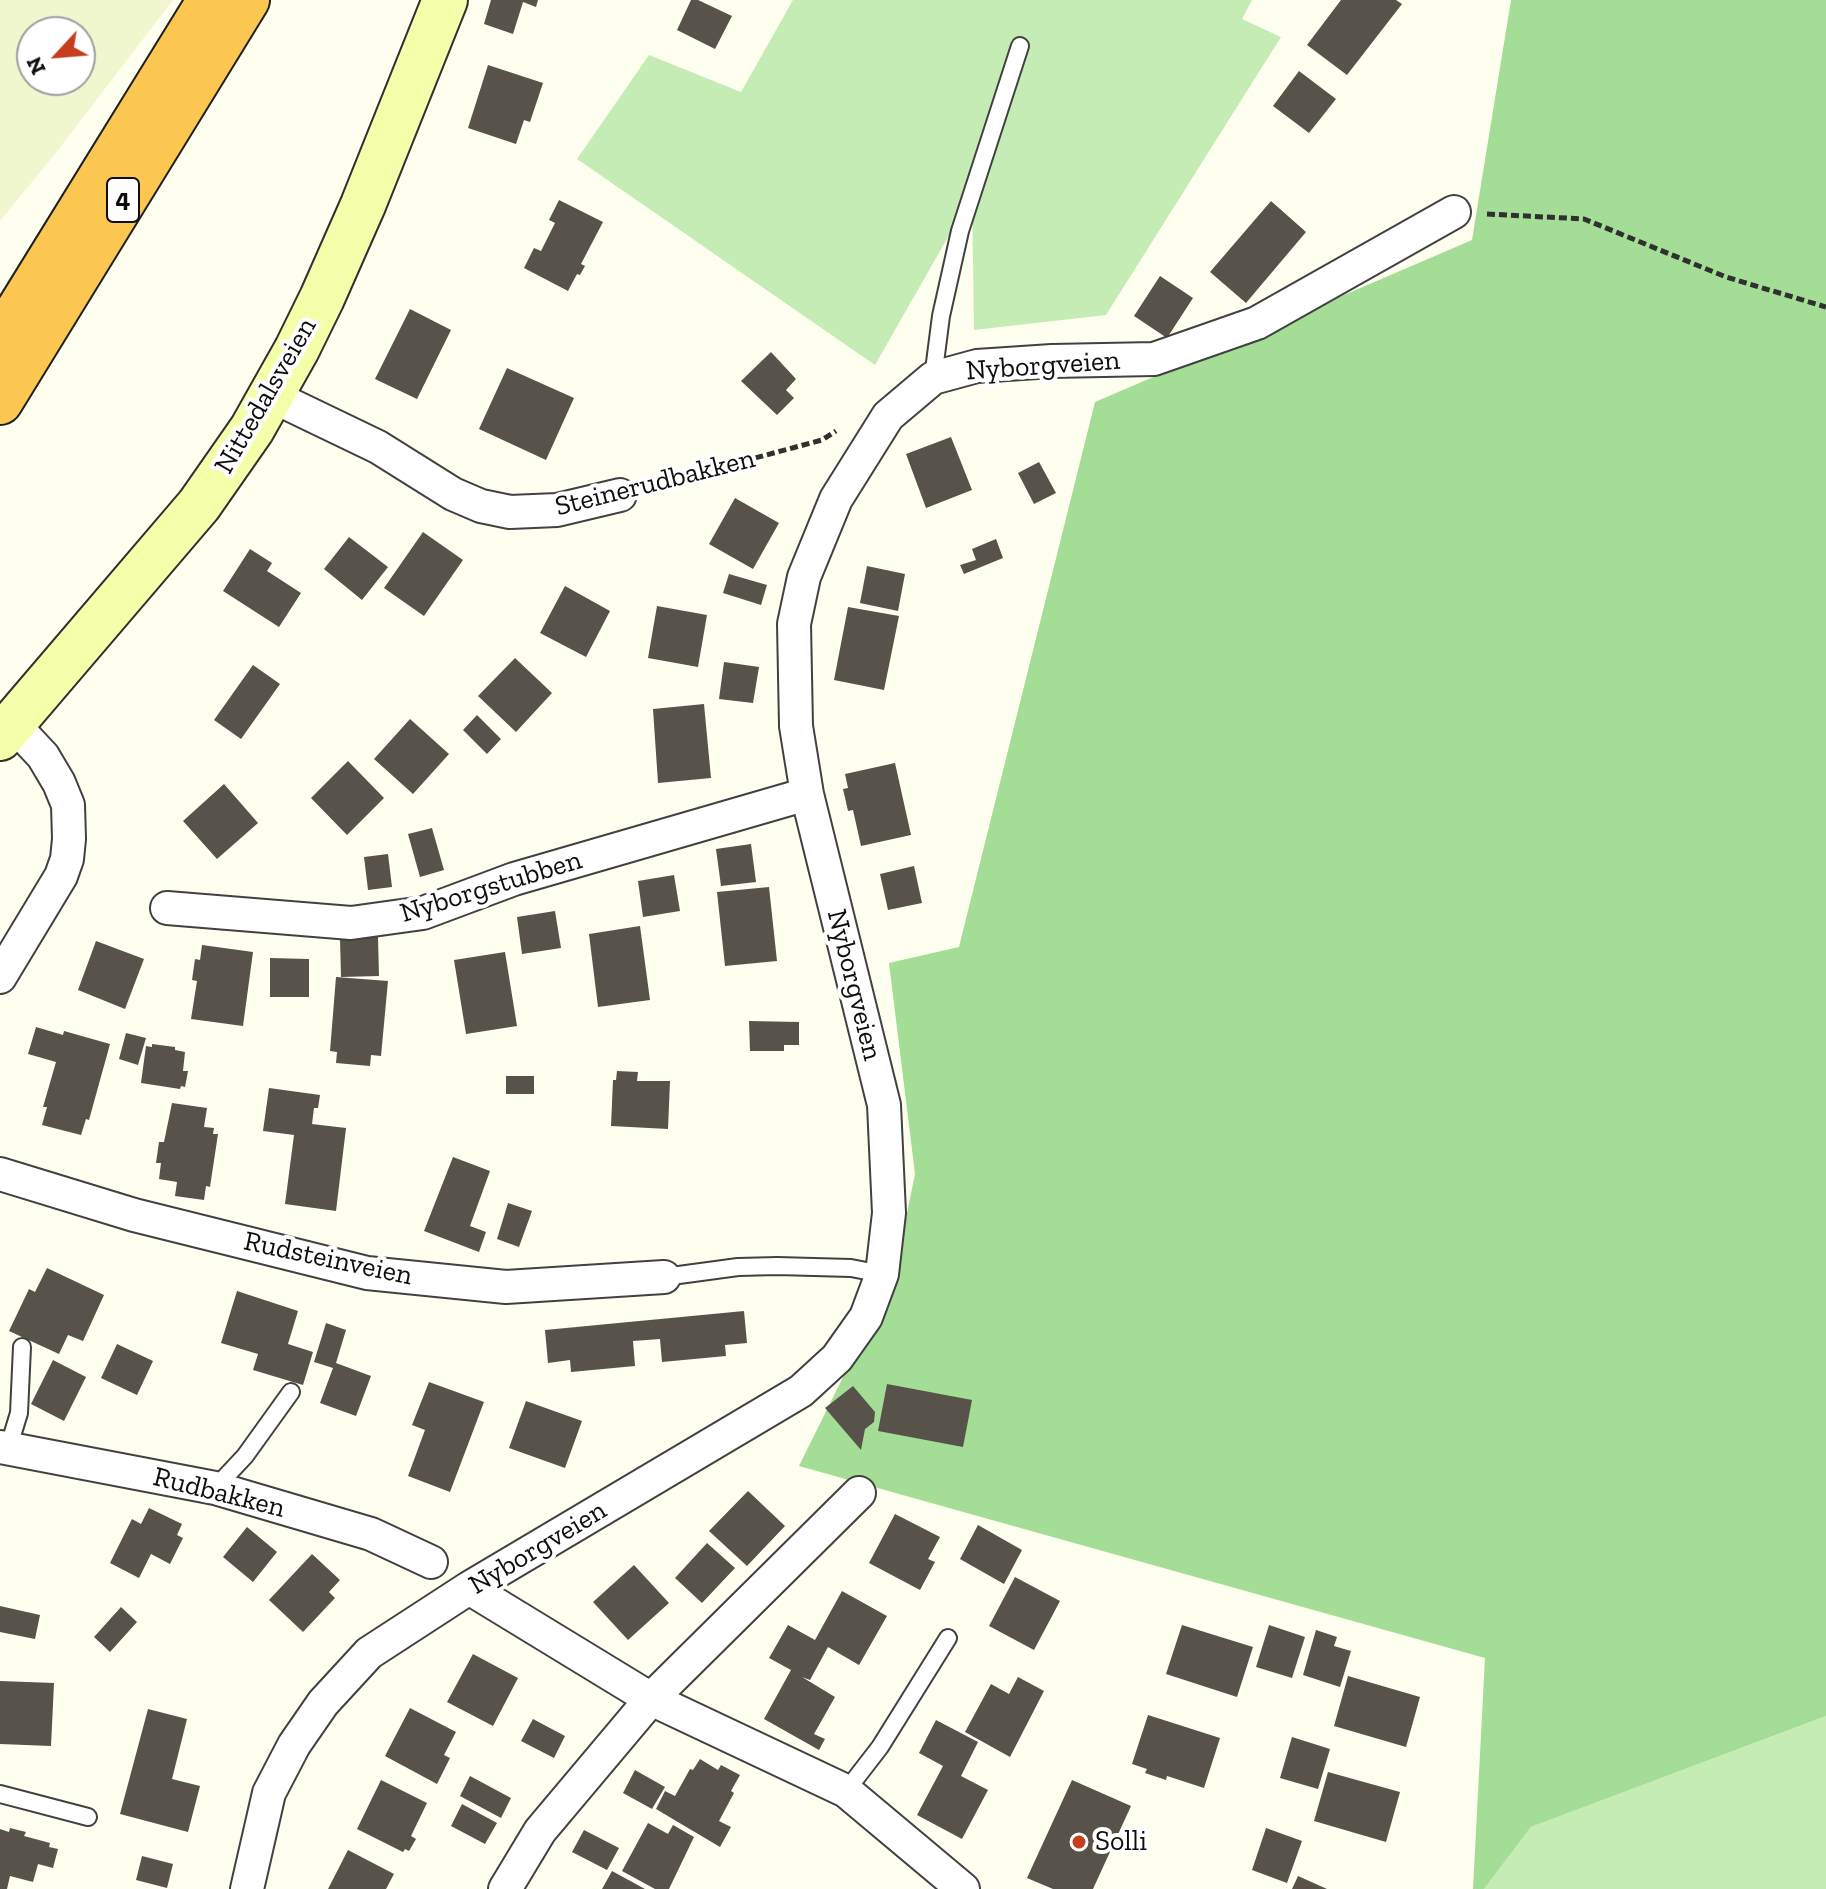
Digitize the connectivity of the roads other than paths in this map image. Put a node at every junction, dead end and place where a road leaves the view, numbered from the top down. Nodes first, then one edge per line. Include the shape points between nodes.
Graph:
1 (210, 0) edge
2 (247, 0) edge
3 (445, 0) edge
4 (1020, 46) dead end
5 (1454, 212) road end
6 (0, 340) edge
7 (933, 378) junction
8 (272, 396) junction
9 (0, 402) edge
10 (620, 495) road end
11 (6, 731) edge
12 (807, 794) junction
13 (167, 908) dead end
14 (0, 977) edge
15 (0, 1174) edge
16 (882, 1274) junction
17 (664, 1277) joint
18 (22, 1347) dead end
19 (291, 1392) dead end
20 (4, 1448) edge
21 (215, 1488) junction
22 (859, 1493) dead end
23 (431, 1562) dead end
24 (469, 1588) junction
25 (948, 1638) dead end
26 (651, 1699) junction
27 (846, 1791) junction
28 (0, 1794) edge
29 (88, 1817) dead end
30 (247, 1889) edge
31 (505, 1889) edge
32 (963, 1889) edge

1 - 6 highway, 4
2 - 9 highway, 4
3 - 8 main road, Nittedalsveien via 363,205
4 - 7 lane via 960,231
5 - 7 street, Nyborgveien via 1257,323 1154,359 977,366
7 - 12 street, Nyborgveien via 888,416 836,499 804,577 793,662
8 - 10 street, Steinerudbakken via 378,447 481,506 510,512 557,510
8 - 11 main road, Nittedalsveien via 199,505
11 - 14 street via 43,756 59,783 68,805 69,839 61,876
12 - 13 street, Nyborgstubben via 514,879 423,913 351,923
12 - 16 street, Nyborgveien via 884,1105 889,1213
15 - 17 street, Rudsteinveien via 134,1215 367,1273 506,1287
16 - 17 lane via 777,1266
16 - 24 street, Nyborgveien via 866,1317 837,1358 801,1391
18 - 20 lane via 19,1413
19 - 21 lane
20 - 21 street, Rudbakken
21 - 23 street, Rudbakken via 371,1534
22 - 26 street
24 - 26 street
24 - 30 street, Nyborgveien via 369,1653 323,1703 269,1793
25 - 27 lane
26 - 27 street
26 - 31 street via 540,1831
27 - 32 street
28 - 29 lane

